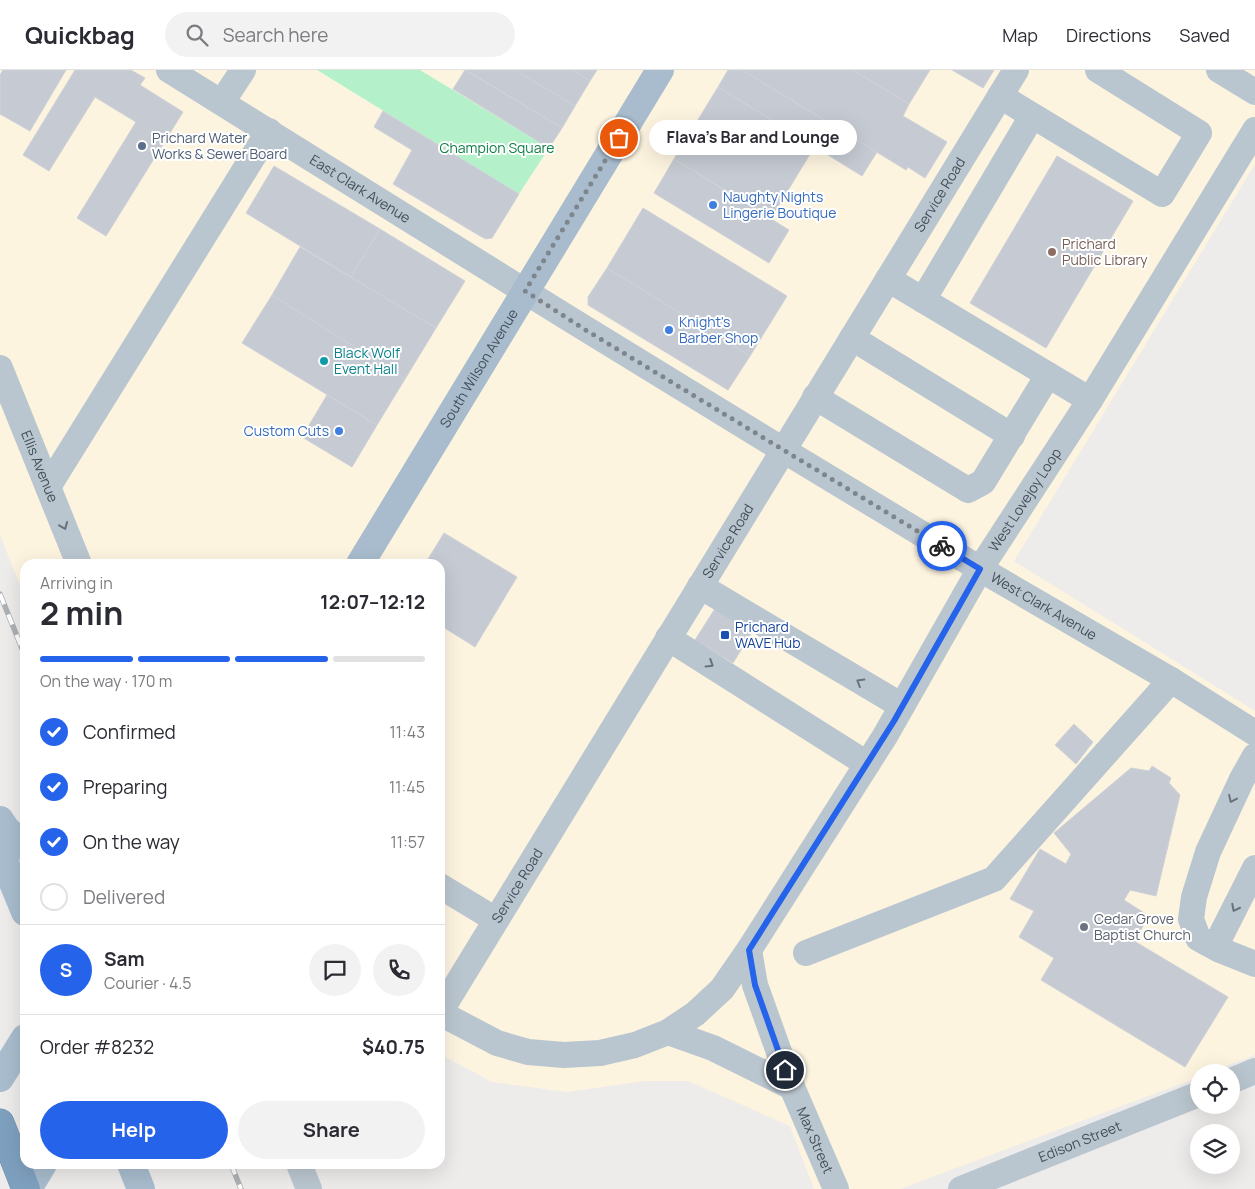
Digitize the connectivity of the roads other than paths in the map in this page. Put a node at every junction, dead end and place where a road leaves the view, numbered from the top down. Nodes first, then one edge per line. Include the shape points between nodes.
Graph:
1 (169, 70) edge
2 (243, 70) edge
3 (660, 70) edge
4 (1016, 70) edge
5 (1098, 70) edge
6 (1219, 70) edge
7 (1255, 92) edge
8 (1000, 96) junction
9 (222, 102) junction
10 (1032, 116) junction
11 (1255, 130) edge
12 (269, 131) junction
13 (888, 279) junction
14 (525, 291) junction
15 (923, 300) junction
16 (852, 338) junction
17 (0, 368) edge
18 (1048, 375) junction
19 (815, 397) junction
20 (1090, 400) junction
21 (1012, 436) junction
22 (783, 450) junction
23 (48, 487) junction
24 (77, 559) edge
25 (363, 559) edge
26 (980, 569) junction
27 (700, 586) junction
28 (668, 638) junction
29 (1170, 680) junction
30 (902, 706) junction
31 (1255, 733) edge
32 (1255, 756) edge
33 (867, 764) junction
34 (0, 820) edge
35 (20, 842) edge
36 (0, 851) edge
37 (1255, 868) edge
38 (445, 889) edge
39 (20, 900) edge
40 (496, 920) junction
41 (1215, 947) junction
42 (749, 950) junction
43 (806, 953) dead end
44 (1255, 964) edge
45 (445, 1005) edge
46 (445, 1016) edge
47 (668, 1032) junction
48 (20, 1046) edge
49 (1255, 1071) edge
50 (1240, 1077) edge
51 (0, 1078) edge
52 (792, 1088) junction
53 (1190, 1098) edge
54 (0, 1123) edge
55 (41, 1169) edge
56 (133, 1169) edge
57 (301, 1169) edge
58 (27, 1189) edge
59 (141, 1189) edge
60 (309, 1189) edge
61 (836, 1189) edge
62 (961, 1189) edge

1 - 9 street, East Clark Avenue
2 - 9 street
3 - 14 main road, South Wilson Avenue
4 - 8 street, Service Road
5 - 10 street via 1199,133 1162,194
6 - 7 street
8 - 10 street
8 - 13 street, Service Road
9 - 12 street, East Clark Avenue
10 - 15 street
11 - 20 street, West Lovejoy Loop
12 - 14 street, East Clark Avenue
12 - 23 street
13 - 15 street
13 - 16 street, Service Road
14 - 22 street, West Clark Avenue
14 - 25 main road, South Wilson Avenue
15 - 18 street
16 - 19 street, Service Road
16 - 21 street
17 - 23 street, Ellis Avenue
18 - 20 street
18 - 21 street
19 - 21 street via 968,490 983,482
19 - 22 street, Service Road
20 - 26 street, West Lovejoy Loop
22 - 26 street, West Clark Avenue
22 - 27 street, Service Road
23 -> 24 street, Ellis Avenue
26 - 29 street, West Clark Avenue
26 - 30 street, West Lovejoy Loop
27 - 28 street, Service Road
30 -> 27 street
28 -> 33 street
28 - 40 street, Service Road
29 - 31 street, West Clark Avenue
29 - 43 street via 994,879
30 - 33 street, West Lovejoy Loop
32 -> 41 street via 1208,852 1194,897 1191,919 1198,938
33 - 42 street, West Lovejoy Loop
34 - 35 main road
36 - 39 main road
37 -> 41 street
38 - 40 street
40 - 45 street, Service Road
41 - 44 street
42 - 47 street, West Lovejoy Loop via 722,989 695,1014
42 - 52 street, Max Street via 755,985
46 - 47 street, West Lovejoy Loop via 497,1043 528,1052 564,1055 635,1045
47 - 52 street via 713,1048
48 - 51 main road
49 - 50 street
52 - 61 street, Max Street
53 - 62 street, Edison Street
54 - 58 highway
55 - 58 main road
56 - 59 main road
57 - 60 street

